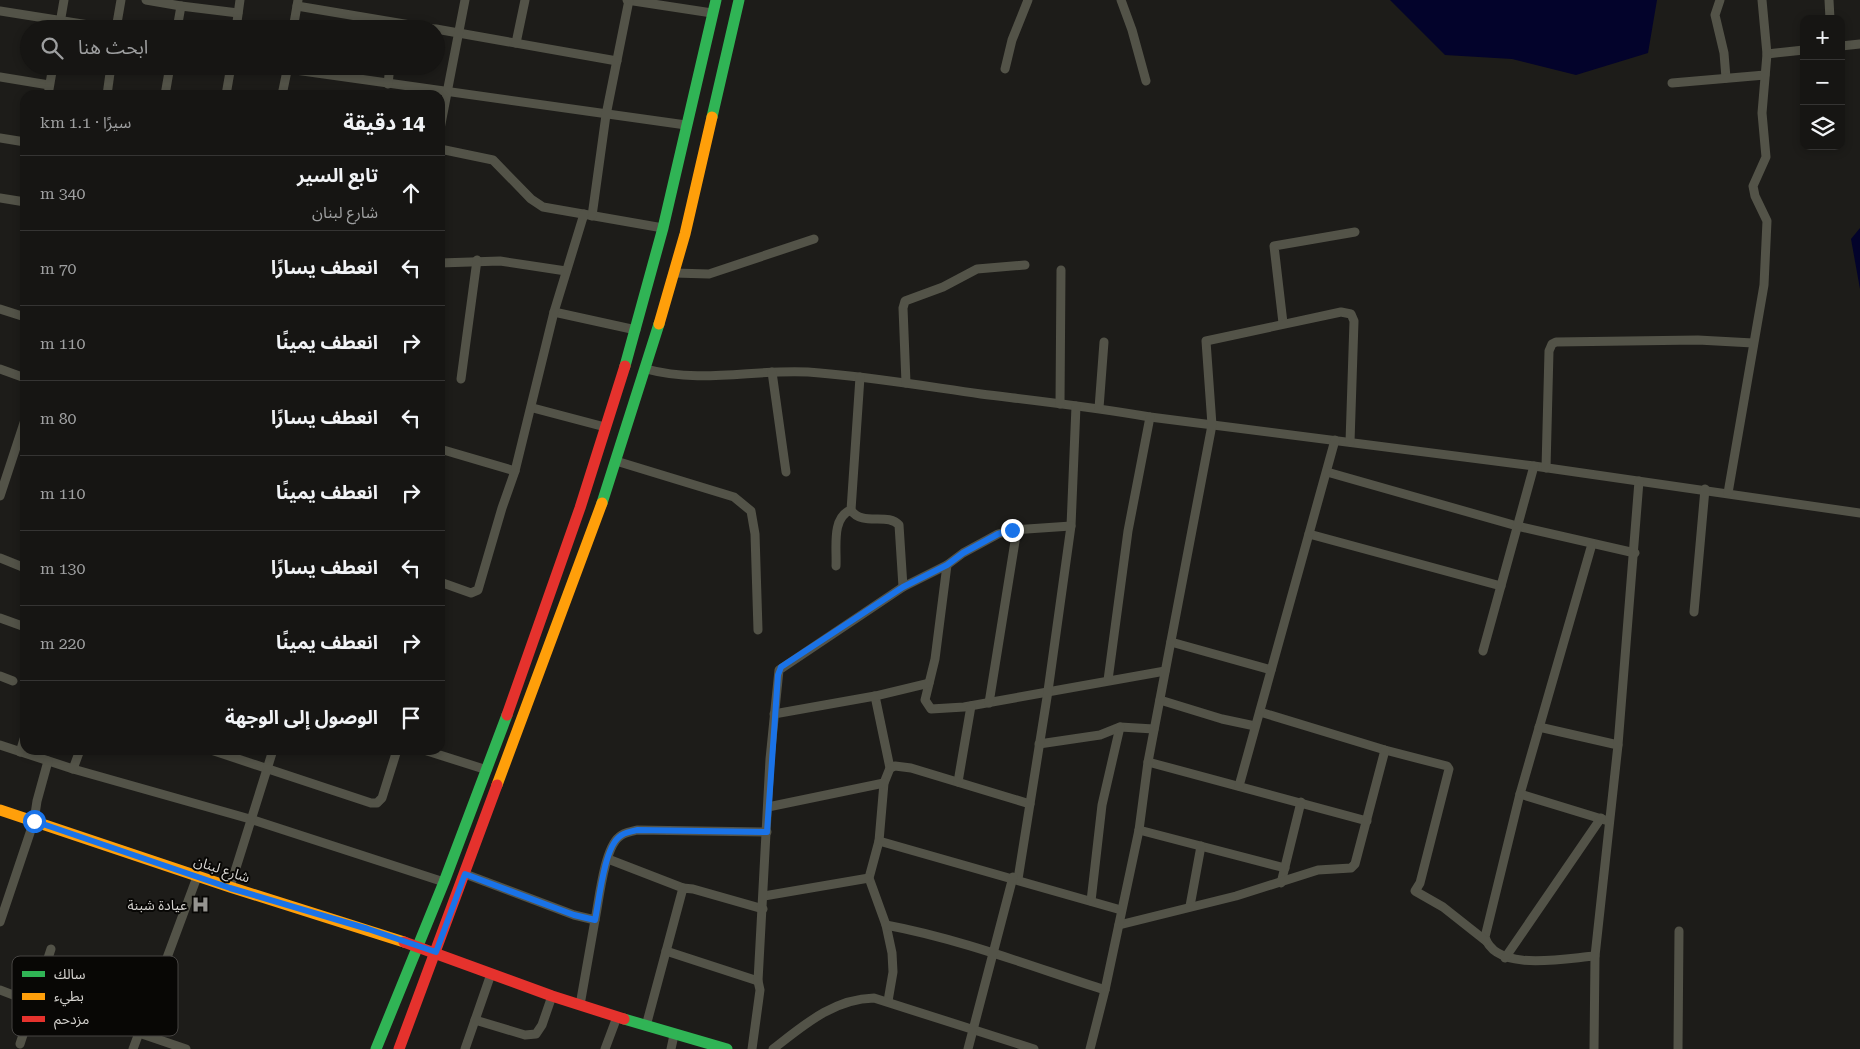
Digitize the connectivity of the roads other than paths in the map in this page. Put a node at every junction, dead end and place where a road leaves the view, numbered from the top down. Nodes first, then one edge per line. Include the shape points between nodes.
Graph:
1 (64, 0) edge
2 (121, 0) edge
3 (146, 0) edge
4 (240, 0) edge
5 (466, 0) edge
6 (525, 0) edge
7 (628, 0) edge
8 (716, 0) edge
9 (739, 0) edge
10 (1028, 0) edge
11 (1121, 0) edge
12 (1720, 0) edge
13 (1762, 0) edge
14 (1829, 0) edge
15 (297, 3) edge
16 (181, 6) junction
17 (0, 11) edge
18 (238, 14) junction
19 (712, 14) junction
20 (1830, 15) edge
21 (42, 20) edge
22 (61, 20) edge
23 (117, 20) edge
24 (179, 20) edge
25 (237, 20) edge
26 (294, 20) edge
27 (371, 20) edge
28 (445, 31) edge
29 (459, 33) junction
30 (516, 43) junction
31 (1860, 44) edge
32 (1845, 46) edge
33 (1800, 50) edge
34 (1767, 54) junction
35 (617, 61) junction
36 (1005, 69) dead end
37 (51, 75) edge
38 (110, 75) edge
39 (168, 75) edge
40 (229, 75) edge
41 (286, 75) edge
42 (331, 75) edge
43 (389, 75) edge
44 (1765, 75) junction
45 (0, 77) edge
46 (1726, 78) junction
47 (1146, 80) dead end
48 (1672, 83) dead end
49 (388, 84) junction
50 (49, 85) junction
51 (48, 90) edge
52 (108, 90) edge
53 (166, 90) edge
54 (227, 90) edge
55 (283, 90) edge
56 (439, 90) edge
57 (447, 91) junction
58 (445, 102) edge
59 (606, 115) junction
60 (686, 125) junction
61 (0, 138) edge
62 (20, 141) edge
63 (445, 150) edge
64 (0, 198) edge
65 (20, 201) edge
66 (588, 215) junction
67 (662, 228) junction
68 (1355, 232) dead end
69 (814, 239) dead end
70 (477, 260) junction
71 (445, 263) edge
72 (1025, 265) dead end
73 (1061, 270) dead end
74 (566, 271) junction
75 (674, 273) junction
76 (0, 309) edge
77 (554, 312) junction
78 (20, 315) edge
79 (1283, 323) junction
80 (636, 330) junction
81 (1104, 342) dead end
82 (1753, 343) junction
83 (0, 369) edge
84 (646, 369) junction
85 (772, 372) junction
86 (20, 376) edge
87 (860, 376) junction
88 (461, 379) dead end
89 (906, 383) junction
90 (1060, 404) junction
91 (1076, 406) junction
92 (533, 408) junction
93 (1099, 408) junction
94 (1150, 417) junction
95 (1212, 425) junction
96 (605, 427) junction
97 (20, 434) edge
98 (1335, 440) junction
99 (1350, 442) junction
100 (445, 450) edge
101 (616, 461) junction
102 (1534, 466) junction
103 (1546, 468) junction
104 (516, 471) junction
105 (786, 472) dead end
106 (1327, 472) junction
107 (1639, 481) junction
108 (2, 483) edge
109 (1705, 490) junction
110 (1728, 493) junction
111 (0, 496) edge
112 (851, 510) junction
113 (1860, 513) edge
114 (1071, 526) junction
115 (1517, 526) junction
116 (1017, 530) junction
117 (1309, 534) junction
118 (1592, 544) junction
119 (1635, 553) junction
120 (0, 558) edge
121 (947, 565) junction
122 (20, 566) edge
123 (836, 566) dead end
124 (445, 584) edge
125 (1502, 586) junction
126 (903, 587) junction
127 (1694, 612) dead end
128 (0, 618) edge
129 (20, 625) edge
130 (758, 630) dead end
131 (1171, 642) junction
132 (1483, 651) dead end
133 (1271, 670) junction
134 (1165, 671) junction
135 (0, 676) edge
136 (1108, 680) junction
137 (13, 681) dead end
138 (929, 683) junction
139 (1048, 691) junction
140 (875, 696) junction
141 (1160, 700) junction
142 (989, 702) junction
143 (971, 706) junction
144 (1260, 712) junction
145 (774, 714) junction
146 (1255, 726) junction
147 (1120, 727) junction
148 (1539, 727) junction
149 (1154, 730) junction
150 (1039, 744) junction
151 (0, 745) edge
152 (1618, 745) junction
153 (1385, 750) junction
154 (20, 752) edge
155 (29, 755) edge
156 (78, 755) edge
157 (227, 755) edge
158 (271, 755) edge
159 (395, 755) edge
160 (440, 755) edge
161 (48, 761) junction
162 (1148, 762) junction
163 (74, 768) junction
164 (267, 768) junction
165 (890, 768) junction
166 (487, 770) junction
167 (958, 782) junction
168 (884, 783) junction
169 (1239, 786) junction
170 (1520, 794) junction
171 (1301, 802) junction
172 (1030, 804) junction
173 (768, 807) junction
174 (0, 810) edge
175 (1601, 818) junction
176 (250, 819) junction
177 (34, 821) junction
178 (1367, 821) junction
179 (1611, 822) junction
180 (1139, 830) junction
181 (767, 832) junction
182 (879, 841) junction
183 (1201, 846) junction
184 (608, 859) junction
185 (1284, 868) junction
186 (465, 874) junction
187 (197, 877) junction
188 (869, 878) junction
189 (1016, 878) junction
190 (444, 882) junction
191 (1281, 883) junction
192 (230, 888) junction
193 (683, 888) junction
194 (764, 896) junction
195 (1091, 901) junction
196 (1190, 906) junction
197 (762, 909) junction
198 (1121, 910) junction
199 (595, 920) junction
200 (0, 922) edge
201 (886, 925) junction
202 (1119, 925) junction
203 (1679, 931) dead end
204 (1486, 941) junction
205 (418, 946) junction
206 (51, 949) dead end
207 (666, 951) junction
208 (436, 952) junction
209 (992, 953) junction
210 (49, 956) edge
211 (168, 956) edge
212 (1595, 956) junction
213 (1505, 958) junction
214 (491, 974) junction
215 (758, 981) junction
216 (0, 990) edge
217 (1105, 990) junction
218 (12, 995) edge
219 (552, 996) junction
220 (888, 1001) junction
221 (580, 1005) junction
222 (617, 1017) junction
223 (475, 1020) junction
224 (646, 1026) junction
225 (974, 1030) junction
226 (674, 1035) junction
227 (23, 1036) edge
228 (138, 1036) edge
229 (148, 1036) edge
230 (20, 1044) dead end
231 (133, 1049) edge
232 (186, 1049) edge
233 (376, 1049) edge
234 (399, 1049) edge
235 (465, 1049) edge
236 (605, 1049) edge
237 (671, 1049) edge
238 (727, 1049) edge
239 (752, 1049) edge
240 (773, 1049) edge
241 (968, 1049) edge
242 (1034, 1049) edge
243 (1090, 1049) edge
244 (1594, 1049) edge
245 (1678, 1049) edge

1 - 22 street
2 - 23 street
3 - 16 street
4 - 18 street
5 - 29 street
6 - 30 street
7 - 19 street
7 - 35 street
8 - 19 main road
9 - 75 main road via 686,234
10 - 36 street via 1012,40
11 - 47 street
12 - 46 street via 1715,20 1724,53
13 - 34 street
14 - 20 street
15 - 26 street
15 - 27 street
16 - 18 street
16 - 24 street
17 - 21 street
18 - 25 street
19 - 60 main road
28 - 29 street
29 - 30 street
29 - 57 street
30 - 35 street
31 - 32 street
33 - 34 street
34 - 44 street
35 - 59 street
37 - 50 street
38 - 52 street
39 - 53 street
40 - 54 street
41 - 55 street
42 - 49 street
43 - 49 street
44 - 46 street
44 - 82 street via 1762,113 1766,157 1753,186 1767,221 1767,236 1764,285
45 - 50 street
46 - 48 street
49 - 56 street
50 - 51 street
57 - 58 street
57 - 59 street
59 - 60 street
59 - 66 street
60 - 67 main road
61 - 62 street
63 - 66 street via 493,160 543,207
64 - 65 street
66 - 67 street
66 - 74 street
67 - 80 main road
68 - 79 street via 1274,246
69 - 75 street via 709,274
70 - 71 street
70 - 74 street via 523,263
70 - 88 street
72 - 89 street via 977,269 905,302
73 - 90 street
74 - 77 street
75 - 84 main road
76 - 78 street
77 - 80 street
77 - 92 street
79 - 95 street via 1206,341
79 - 99 street via 1340,312 1351,314 1354,320
80 - 96 main road
81 - 93 street
82 - 103 street via 1632,340 1552,344 1549,352
82 - 110 street
83 - 86 street
84 - 85 street via 702,377
84 - 101 main road
85 - 87 street
85 - 105 street
87 - 89 street
87 - 112 street
89 - 90 street
90 - 91 street
91 - 93 street
91 - 114 street
92 - 96 street
92 - 104 street
93 - 94 street
94 - 95 street
94 - 136 street via 1128,531
95 - 98 street
95 - 131 street
96 - 166 main road via 552,591
97 - 108 street
98 - 99 street
98 - 106 street
99 - 102 street
100 - 104 street
101 - 130 street via 734,496 746,505 755,534
101 - 186 main road
102 - 103 street
102 - 115 street
103 - 107 street
104 - 124 street via 478,590 471,593
106 - 115 street
106 - 117 street
107 - 109 street
107 - 119 street
108 - 111 street
109 - 110 street
109 - 127 street
110 - 113 street
112 - 123 street via 844,512 838,521
112 - 126 street via 859,517 894,521 899,525
114 - 116 street
114 - 139 street
115 - 118 street
115 - 125 street
116 - 121 street via 998,534
116 - 142 street
117 - 125 street
117 - 133 street
118 - 119 street
118 - 148 street
119 - 152 street via 1622,664
120 - 122 street
121 - 126 street
121 - 138 street
125 - 132 street
126 - 145 street via 781,667
128 - 129 street
131 - 133 street
131 - 134 street
133 - 144 street
134 - 136 street
134 - 141 street
135 - 137 street
136 - 139 street
138 - 140 street
138 - 143 street via 925,700 931,709
139 - 142 street
139 - 150 street
140 - 145 street
140 - 165 street
141 - 146 street
141 - 149 street
142 - 143 street
143 - 167 street
144 - 146 street
144 - 153 street
145 - 173 street
146 - 169 street
147 - 149 street
147 - 150 street via 1100,735
147 - 195 street via 1102,805
148 - 152 street
148 - 170 street
149 - 162 street
150 - 172 street
151 - 154 street
152 - 179 street
153 - 178 street
153 - 204 street via 1448,767 1415,891 1443,907
155 - 161 street
156 - 163 street
157 - 164 street
158 - 164 street
159 - 164 street via 382,798 377,803
160 - 166 street
161 - 163 street
161 - 177 street
162 - 169 street
162 - 180 street
163 - 176 street
164 - 176 street
165 - 167 street via 912,768
165 - 168 street
166 - 190 main road
167 - 172 street
168 - 173 street
168 - 182 street
169 - 171 street
170 - 175 street
170 - 204 street via 1485,931
171 - 178 street
171 - 185 street
172 - 189 street
173 - 181 street
174 - 177 main road, شارع لبنان
175 - 179 street
175 - 213 street
176 - 190 street
176 - 192 street
177 - 187 main road, شارع لبنان
177 - 200 street
178 - 191 street via 1353,867 1318,870
179 - 212 street
180 - 183 street
180 - 198 street
181 - 184 street via 637,830 617,838
181 - 194 street
182 - 188 street
182 - 189 street
183 - 185 street
183 - 196 street
184 - 193 street
184 - 199 street
185 - 191 street
186 - 199 street
186 - 208 main road
187 - 192 main road, شارع لبنان
187 - 211 street
188 - 194 street
188 - 201 street
189 - 195 street
189 - 209 street
190 - 205 main road
191 - 196 street
192 - 205 main road, شارع لبنان
193 - 197 street
193 - 207 street
194 - 197 street
195 - 198 street
196 - 202 street
197 - 215 street
198 - 202 street
199 - 221 street
201 - 209 street via 917,930
201 - 220 street via 893,972
202 - 217 street
203 - 245 street
204 - 213 street
205 - 208 main road, شارع لبنان
205 - 233 main road
206 - 210 street
207 - 215 street
207 - 224 street
208 - 214 main road, شارع لبنان
208 - 234 main road
209 - 217 street
209 - 225 street
212 - 213 street
212 - 244 street
214 - 219 main road, شارع لبنان
214 - 223 street
215 - 239 street via 760,990
216 - 218 street
217 - 243 street
219 - 221 main road, شارع لبنان
219 - 223 street via 536,1034 525,1035
220 - 225 street
220 - 240 street via 860,998 840,1004 813,1018
221 - 222 main road, شارع لبنان
222 - 224 main road, شارع لبنان
222 - 236 street
223 - 235 street
224 - 226 main road, شارع لبنان
225 - 241 street
225 - 242 street
226 - 237 street
226 - 238 main road, شارع لبنان
227 - 230 street
228 - 231 street
229 - 232 street

